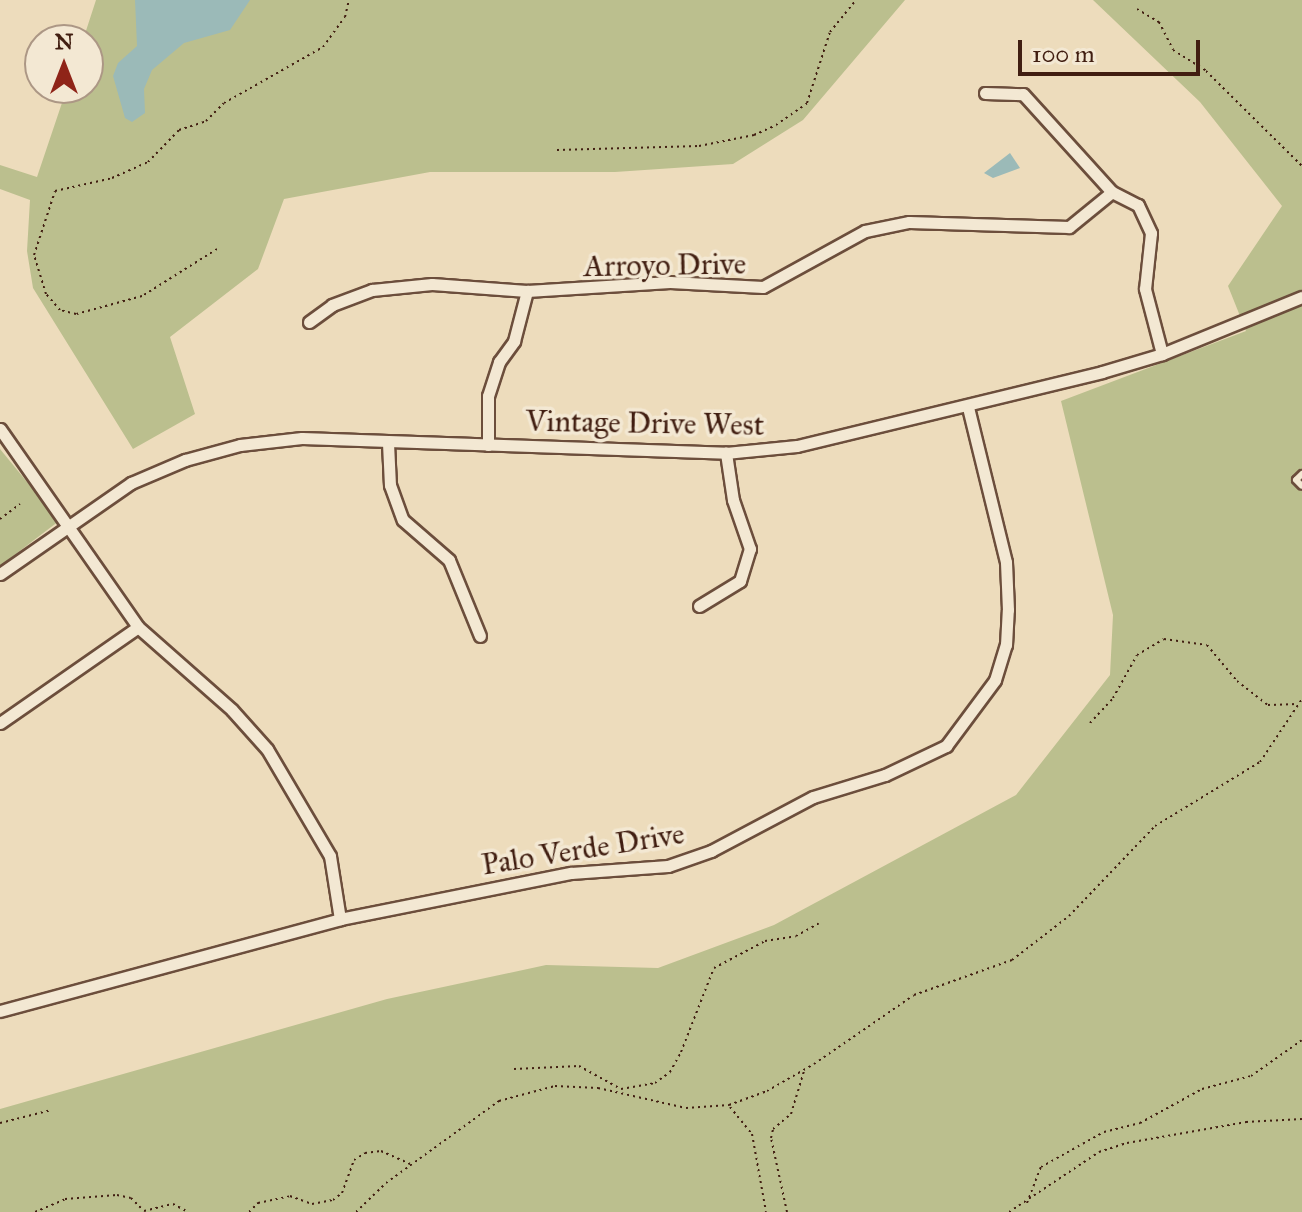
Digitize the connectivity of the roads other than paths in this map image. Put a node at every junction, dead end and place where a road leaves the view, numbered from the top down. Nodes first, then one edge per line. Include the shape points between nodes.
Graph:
1 (985, 93) dead end
2 (1112, 192) junction
3 (527, 291) junction
4 (1302, 297) edge
5 (309, 322) dead end
6 (1162, 354) junction
7 (968, 407) junction
8 (0, 429) edge
9 (388, 443) junction
10 (488, 445) junction
11 (726, 453) junction
12 (1302, 474) edge
13 (1302, 486) edge
14 (70, 523) junction
15 (0, 574) edge
16 (699, 606) dead end
17 (138, 627) junction
18 (480, 636) dead end
19 (0, 723) edge
20 (340, 919) junction
21 (0, 1011) edge

1 - 2 street via 1023,94
2 - 3 street, Arroyo Drive via 1069,227 909,222 865,231 763,287 670,282
2 - 6 street via 1138,205 1151,233 1145,289
3 - 5 street, Arroyo Drive via 432,284 372,290 332,305
3 - 10 street via 514,341 499,362 488,396
4 - 6 street, Vintage Drive West
6 - 7 street, Vintage Drive West
7 - 11 street, Vintage Drive West via 797,446
7 - 20 street, Palo Verde Drive via 1006,562 1006,645 995,680 946,746 885,775 813,797 711,851 668,866 571,873
8 - 14 street
9 - 10 street, Vintage Drive West
9 - 14 street, Vintage Drive West via 302,438 240,445 131,483
9 - 18 street via 390,485 403,520 449,560
10 - 11 street, Vintage Drive West
11 - 16 street via 733,500 750,549 740,581
12 - 13 lane via 1296,480
14 - 15 street, Vintage Drive West
14 - 17 street
17 - 19 street
17 - 20 street via 232,710 267,749 330,856
20 - 21 street, Palo Verde Drive

